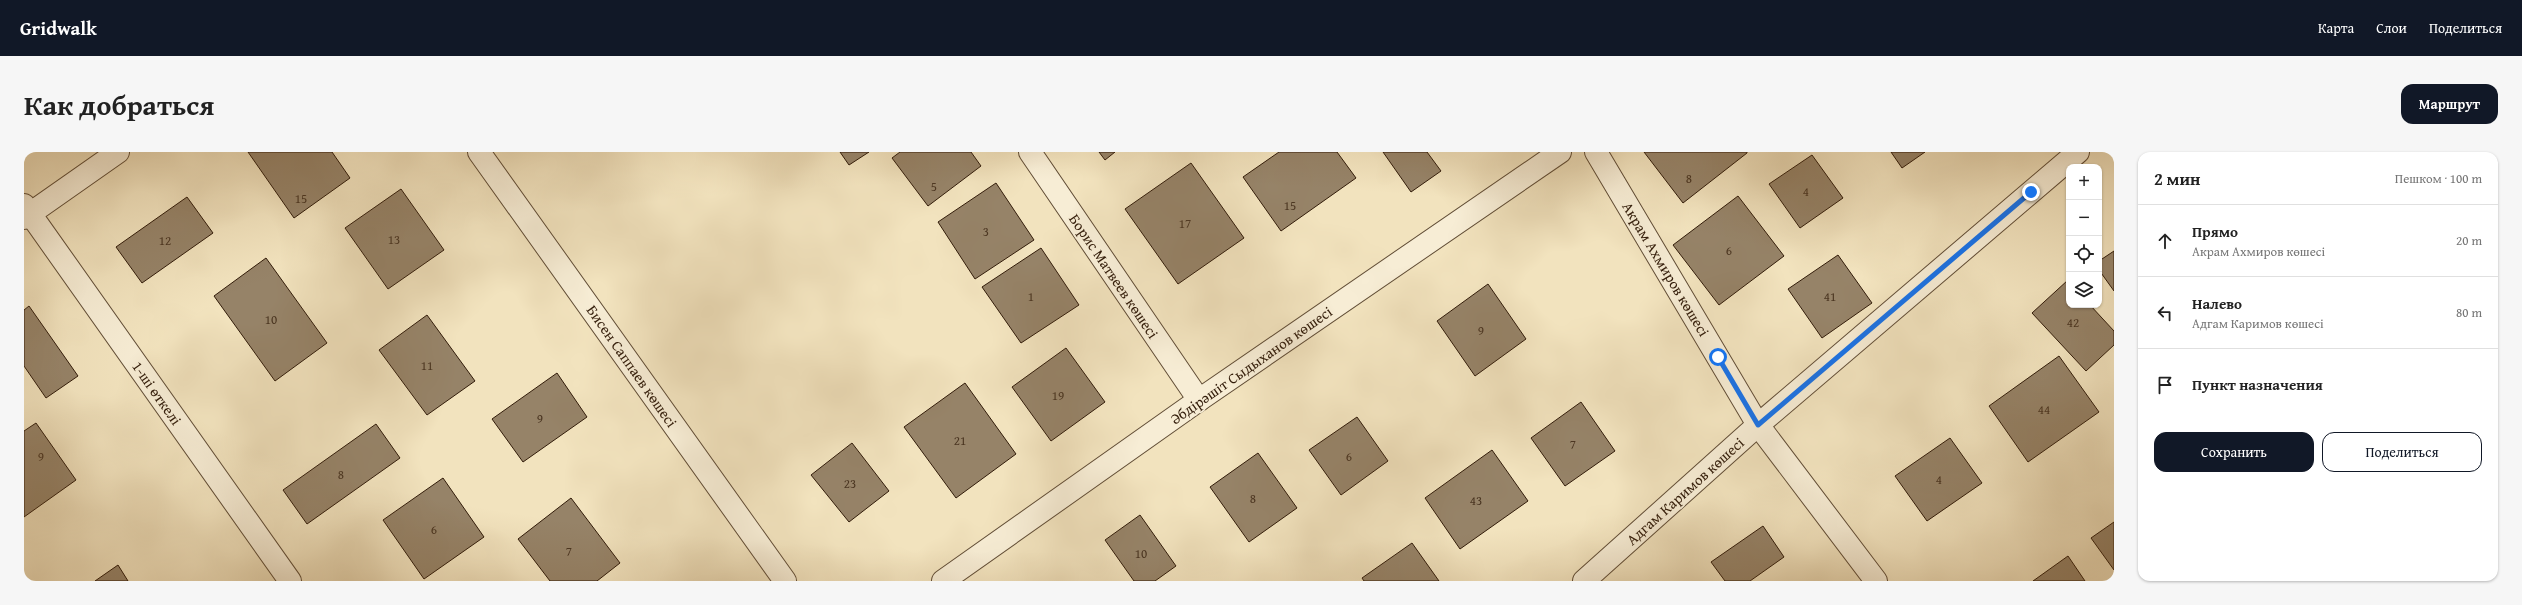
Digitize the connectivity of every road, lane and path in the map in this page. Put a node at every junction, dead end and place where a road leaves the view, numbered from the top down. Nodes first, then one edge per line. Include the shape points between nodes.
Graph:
1 (118, 152) edge
2 (479, 152) edge
3 (1030, 152) edge
4 (1560, 152) edge
5 (1596, 152) edge
6 (2078, 152) edge
7 (26, 212) edge
8 (1199, 400) junction
9 (1758, 425) junction
10 (290, 581) edge
11 (785, 581) edge
12 (943, 581) edge
13 (1584, 581) edge
14 (1876, 581) edge

1 - 7 street
2 - 11 street, Бисен Саппаев көшесі
3 - 8 street, Борис Матвеев көшесі
4 - 8 street, Әбдірәшіт Сыдыханов көшесі
5 - 9 street, Акрам Ахмиров көшесі
6 - 9 street, Адгам Каримов көшесі
7 - 10 street, 1-ші өткелі
8 - 12 street, Әбдірәшіт Сыдыханов көшесі
9 - 13 street, Адгам Каримов көшесі
9 - 14 street, Акрам Ахмиров көшесі

